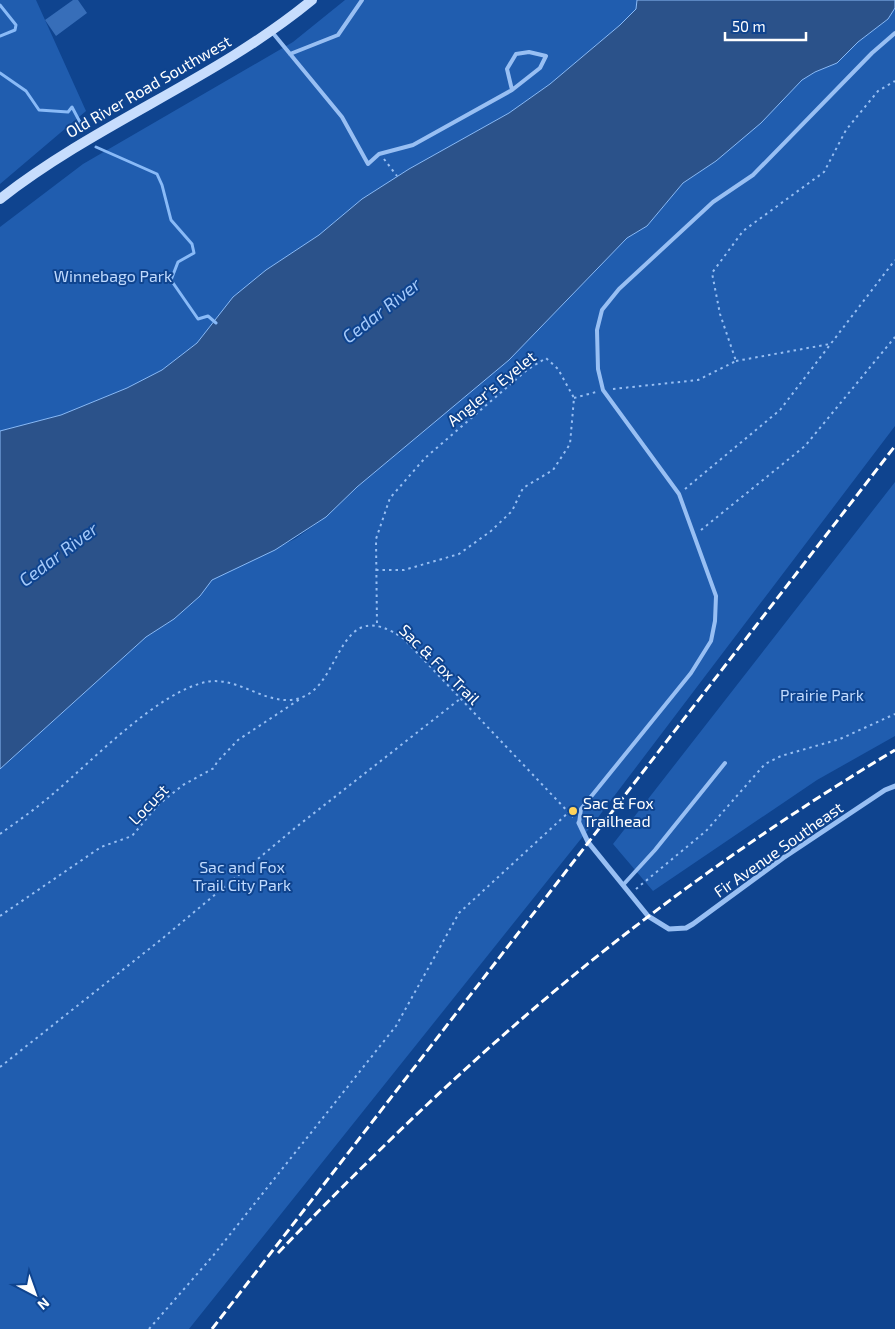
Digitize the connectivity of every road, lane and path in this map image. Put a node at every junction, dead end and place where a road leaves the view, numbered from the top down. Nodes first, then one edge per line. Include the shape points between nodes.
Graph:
1 (312, 0) edge
2 (362, 0) edge
3 (271, 30) junction
4 (895, 33) edge
5 (290, 54) junction
6 (895, 81) edge
7 (512, 90) junction
8 (379, 154) junction
9 (398, 176) dead end
10 (0, 199) edge
11 (895, 260) edge
12 (895, 337) edge
13 (831, 344) junction
14 (736, 361) junction
15 (603, 390) junction
16 (574, 398) junction
17 (679, 494) junction
18 (694, 535) junction
19 (376, 570) junction
20 (377, 626) junction
21 (304, 696) junction
22 (460, 699) junction
23 (895, 714) edge
24 (726, 763) dead end
25 (895, 786) edge
26 (569, 812) junction
27 (580, 823) junction
28 (0, 834) edge
29 (623, 885) junction
30 (630, 894) junction
31 (0, 916) edge
32 (0, 1066) edge
33 (149, 1329) edge

1 - 3 street, Old River Road Southwest
2 - 5 lane via 338,35
3 - 5 lane
3 - 10 street, Old River Road Southwest via 62,154
4 - 15 lane via 753,175 713,202 619,289 602,310 597,330 598,369
5 - 8 lane via 342,117 368,164
6 - 14 path via 878,91 846,130 824,172 743,231 712,273 720,314
7 - 7 lane via 540,68 546,56 529,52 516,54 507,69
7 - 8 lane via 413,145
8 - 9 path
11 - 13 path
12 - 18 path via 805,446
13 - 14 path
13 - 17 path via 780,410
14 - 15 path via 698,380
15 - 16 path
15 - 17 lane
16 - 19 path via 570,444 553,470 523,488 512,511 491,531 459,554 404,570
16 - 19 path, Angler's Eyelet via 558,369 546,358 425,458 390,498 376,539
17 - 18 lane
18 - 27 lane via 716,596 711,641 691,673 581,809
19 - 20 path, Angler's Eyelet
20 - 21 path, Sac & Fox Trail via 348,636 322,682
20 - 22 path, Sac & Fox Trail via 390,629 404,640
21 - 28 path via 293,701 272,699 238,684 220,681 191,686 170,697
21 - 31 path, Locust via 238,740 214,768 183,785 158,805 132,836 101,847
22 - 26 path, Sac & Fox Trail
22 - 32 path
23 - 30 path via 840,739 781,756 765,764 706,830
24 - 29 lane
25 - 30 street, Fir Avenue Southeast via 782,858 704,918 686,928 675,930 657,923
26 - 27 path, Sac & Fox Trail
26 - 33 path via 459,913 396,1026 212,1257
27 - 29 street via 588,842
29 - 30 street

